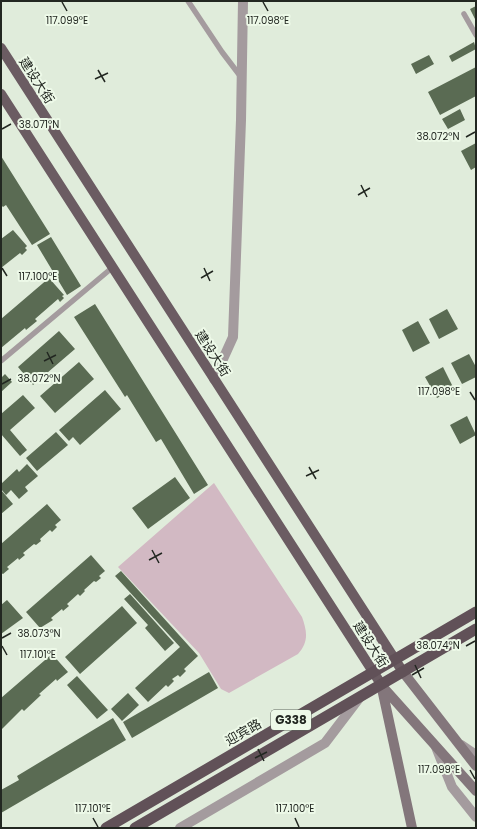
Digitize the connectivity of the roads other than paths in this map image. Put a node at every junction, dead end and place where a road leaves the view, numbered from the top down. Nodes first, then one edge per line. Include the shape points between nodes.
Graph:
1 (188, 1) edge
2 (243, 1) edge
3 (464, 14) dead end
4 (476, 35) edge
5 (1, 48) edge
6 (242, 78) junction
7 (1, 94) edge
8 (113, 267) junction
9 (1, 361) edge
10 (214, 379) junction
11 (476, 612) edge
12 (476, 629) edge
13 (395, 659) junction
14 (373, 672) junction
15 (403, 672) junction
16 (381, 684) junction
17 (360, 696) junction
18 (457, 742) junction
19 (434, 743) junction
20 (476, 755) edge
21 (476, 766) edge
22 (476, 790) edge
23 (476, 817) edge
24 (106, 828) edge
25 (135, 828) edge
26 (180, 828) edge
27 (412, 828) edge

1 - 6 lane
2 - 6 street
3 - 4 lane
5 - 10 main road, 建设大街
6 - 10 street via 233,337
7 - 8 main road, 建设大街
8 - 9 lane
8 - 14 main road, 建设大街
10 - 13 main road, 建设大街
11 - 13 highway, 迎宾路 / G338
12 - 15 highway, G338
13 - 14 highway, 迎宾路 / G338
13 - 15 main road, 建设大街
14 - 16 main road, 建设大街
14 - 24 highway, 迎宾路 / G338
15 - 16 highway, G338
15 - 18 main road
16 - 17 highway, G338
16 - 19 main road
16 - 27 main road
17 - 25 highway, G338
17 - 26 street via 325,743
18 - 20 street
18 - 21 main road
19 - 22 main road
19 - 23 street via 452,787

